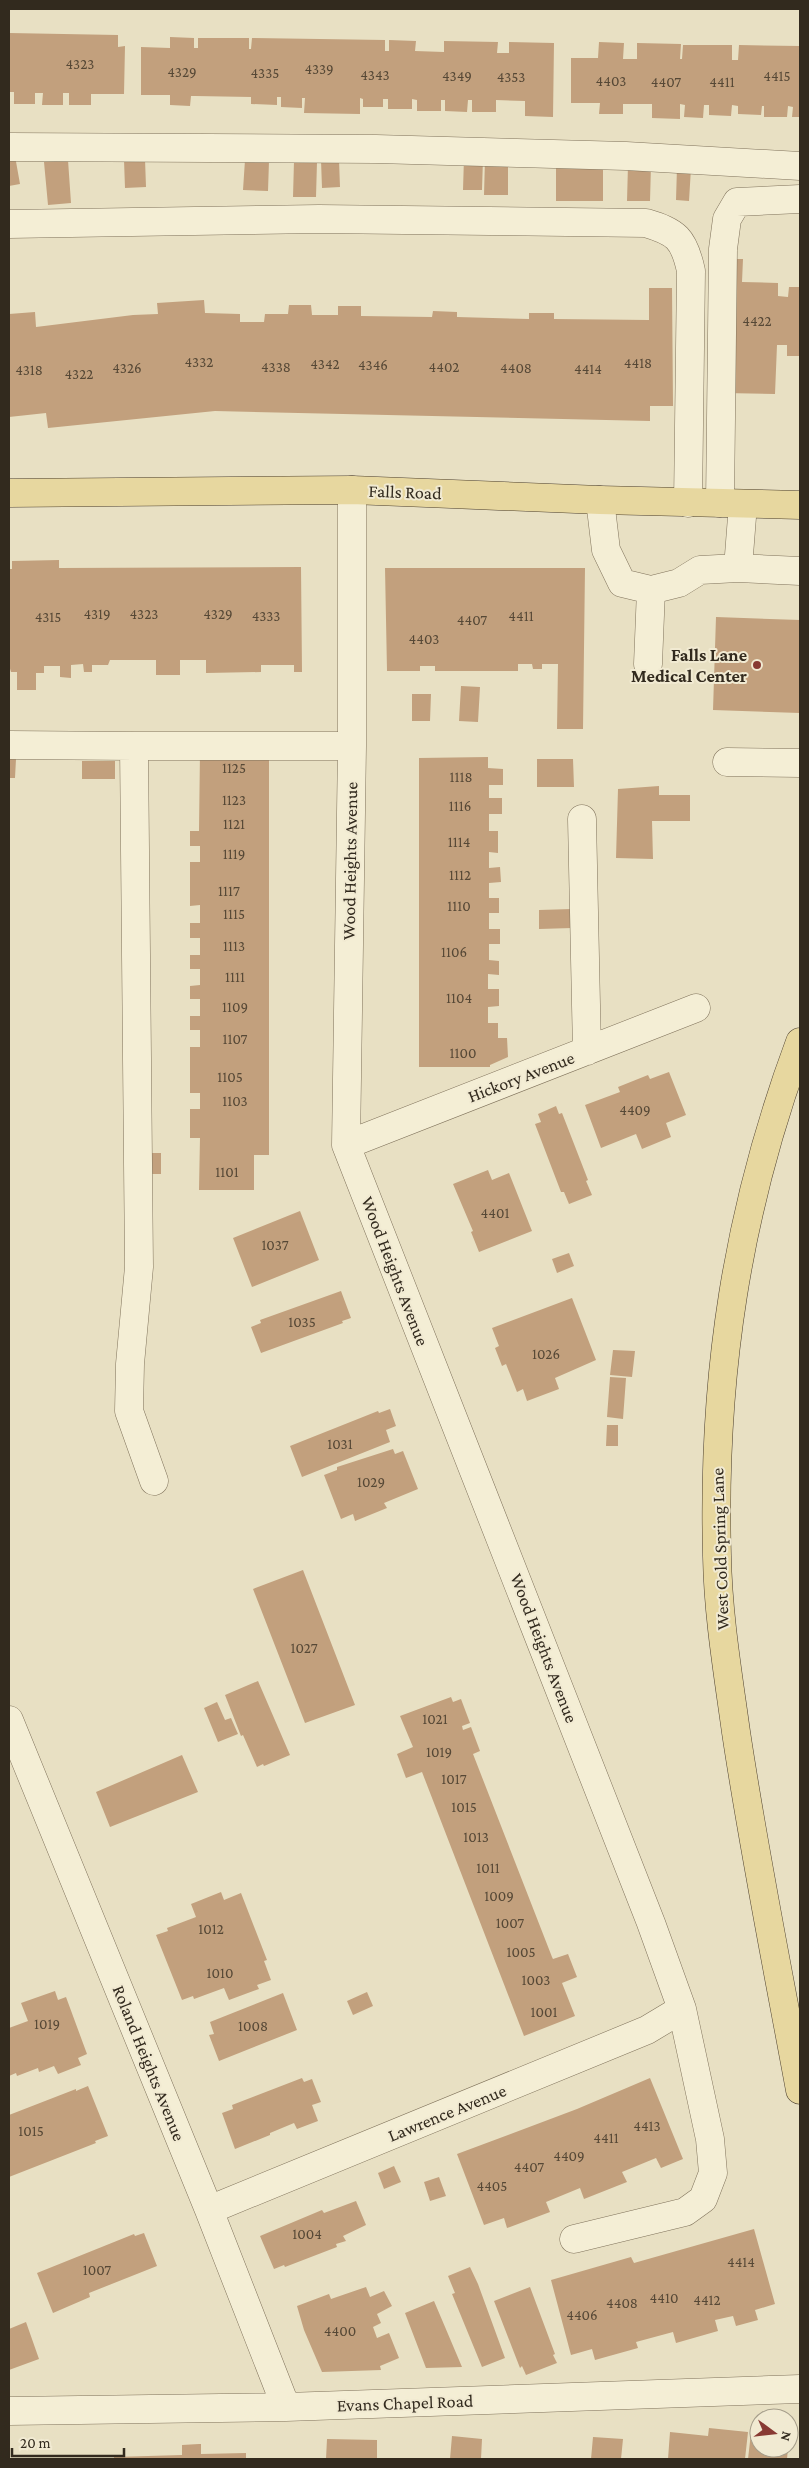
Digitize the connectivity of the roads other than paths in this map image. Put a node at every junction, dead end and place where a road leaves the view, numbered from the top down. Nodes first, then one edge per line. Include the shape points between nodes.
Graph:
1 (9, 147) edge
2 (800, 166) edge
3 (800, 199) edge
4 (9, 224) edge
5 (352, 490) junction
6 (9, 493) edge
7 (600, 500) junction
8 (688, 503) junction
9 (732, 504) junction
10 (800, 505) edge
11 (738, 568) junction
12 (800, 570) edge
13 (651, 590) junction
14 (648, 664) dead end
15 (9, 745) edge
16 (134, 746) junction
17 (352, 746) junction
18 (727, 762) dead end
19 (800, 763) edge
20 (582, 819) dead end
21 (696, 1008) dead end
22 (800, 1042) edge
23 (587, 1051) junction
24 (346, 1145) junction
25 (154, 1481) dead end
26 (9, 1720) edge
27 (15, 1754) edge
28 (682, 2008) junction
29 (800, 2090) edge
30 (209, 2210) junction
31 (574, 2239) dead end
32 (800, 2389) edge
33 (286, 2407) junction
34 (9, 2411) edge

1 - 2 street via 376,149 626,156
3 - 9 street via 737,202 727,219 722,294
4 - 8 street via 319,219 646,223 670,230 687,253 691,270
5 - 6 main road, Falls Road
5 - 7 main road, Falls Road
5 - 17 street, Wood Heights Avenue
7 - 8 main road, Falls Road
7 - 13 street via 606,550 622,583
8 - 9 main road, Falls Road
9 - 10 main road, Falls Road
9 - 11 street
11 - 12 street
11 - 13 street via 700,570 679,583
13 - 14 street
15 - 16 street
16 - 17 street
16 - 25 street via 139,1267 130,1364 130,1411
17 - 24 street, Wood Heights Avenue
18 - 19 street
20 - 23 street
21 - 23 street, Hickory Avenue
22 - 29 main road, West Cold Spring Lane via 753,1190 735,1274 724,1351 717,1484 717,1558 731,1699 748,1810
23 - 24 street, Hickory Avenue
24 - 28 street, Wood Heights Avenue
26 - 27 street, Roland Heights Avenue
27 - 30 street, Roland Heights Avenue
28 - 30 street, Lawrence Avenue via 647,2030
28 - 31 street, Wood Heights Avenue via 710,2139 713,2174 703,2199 685,2212
30 - 33 street, Roland Heights Avenue
32 - 33 street, Evans Chapel Road
33 - 34 street, Evans Chapel Road

